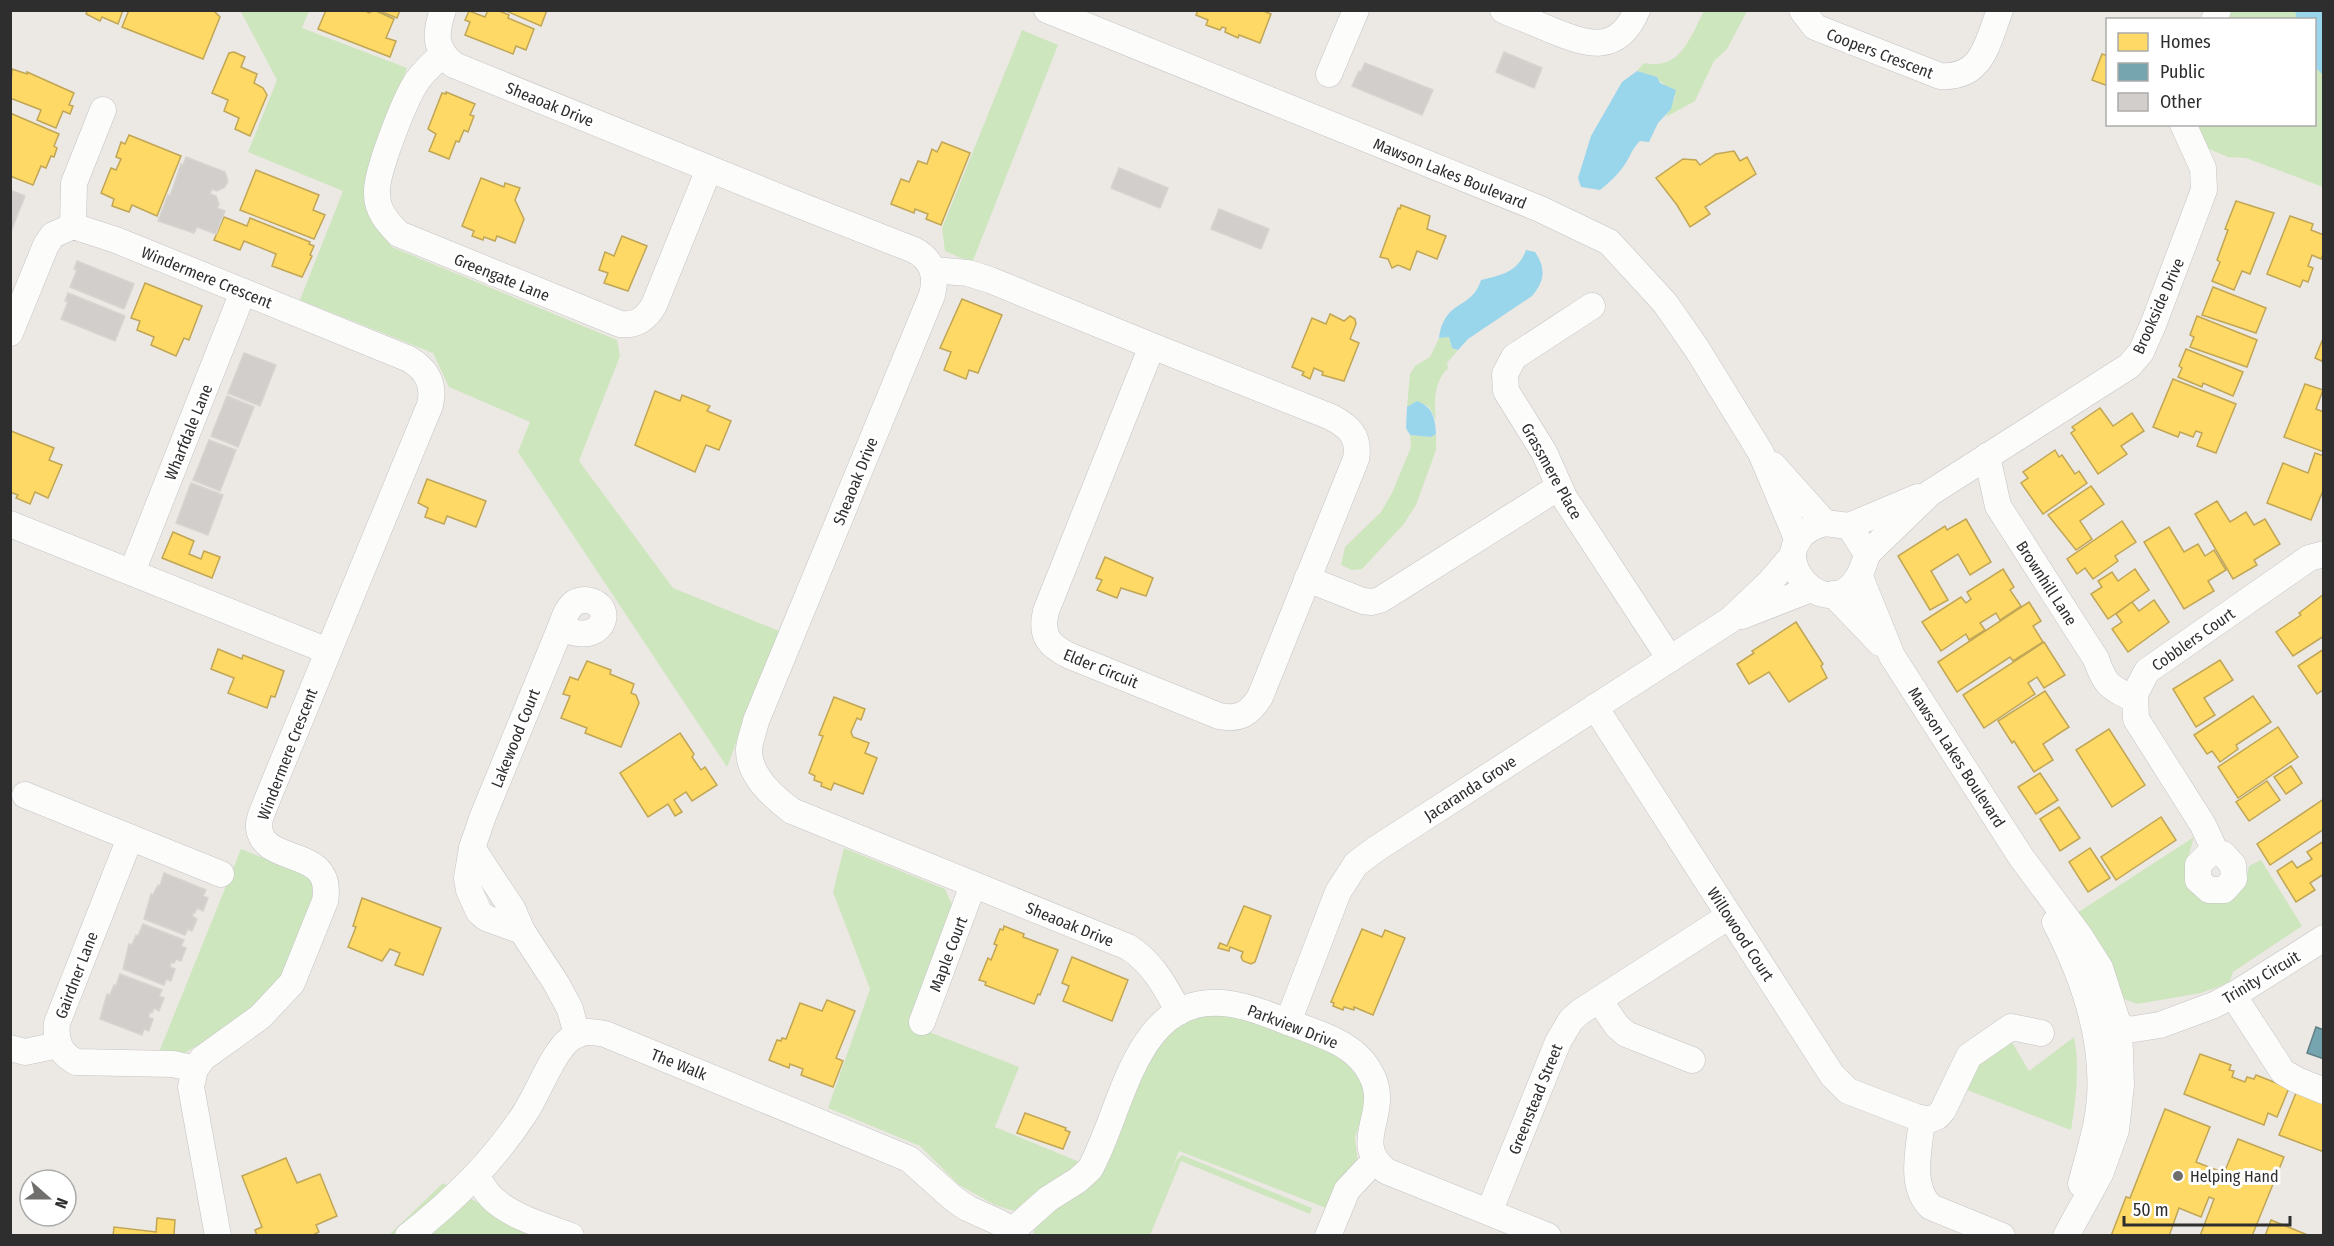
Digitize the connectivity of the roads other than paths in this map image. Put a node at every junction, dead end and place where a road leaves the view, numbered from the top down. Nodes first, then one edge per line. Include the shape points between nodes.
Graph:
1 (443, 10) edge
2 (1047, 10) edge
3 (1356, 10) edge
4 (1503, 10) edge
5 (1637, 10) edge
6 (1802, 10) edge
7 (2000, 10) edge
8 (1075, 16) edge
9 (443, 54) junction
10 (1329, 74) dead end
11 (103, 110) dead end
12 (2184, 126) edge
13 (709, 169) junction
14 (73, 226) junction
15 (933, 270) junction
16 (243, 292) junction
17 (1592, 306) dead end
18 (10, 333) edge
19 (1152, 346) junction
20 (1761, 453) junction
21 (1987, 456) junction
22 (1956, 476) junction
23 (1559, 487) junction
24 (1930, 493) junction
25 (1998, 506) junction
26 (10, 524) edge
27 (1837, 524) junction
28 (1796, 548) junction
29 (2324, 554) edge
30 (1864, 565) junction
31 (132, 572) junction
32 (1307, 579) junction
33 (1822, 592) junction
34 (1730, 620) junction
35 (560, 629) dead end
36 (328, 651) junction
37 (1893, 656) junction
38 (1670, 659) junction
39 (2139, 688) junction
40 (1595, 708) junction
41 (25, 795) dead end
42 (130, 838) junction
43 (2216, 853) dead end
44 (221, 874) dead end
45 (973, 885) junction
46 (1729, 916) junction
47 (2324, 938) edge
48 (2233, 995) junction
49 (1599, 1000) junction
50 (1179, 1012) junction
51 (922, 1022) dead end
52 (1288, 1022) junction
53 (2107, 1027) junction
54 (2040, 1033) dead end
55 (577, 1035) junction
56 (58, 1045) junction
57 (10, 1048) edge
58 (1692, 1060) dead end
59 (195, 1069) junction
60 (2324, 1091) edge
61 (1922, 1119) junction
62 (1375, 1160) junction
63 (476, 1176) junction
64 (1489, 1212) junction
65 (2068, 1230) edge
66 (1012, 1234) edge
67 (218, 1236) edge
68 (408, 1236) edge
69 (571, 1236) edge
70 (1328, 1236) edge
71 (1548, 1236) edge
72 (2001, 1236) edge

1 - 9 street via 436,35
2 - 8 street, Mawson Lakes Boulevard
3 - 10 street
4 - 5 street via 1583,42 1599,44 1627,30
6 - 7 street, Coopers Crescent via 1815,27 1940,76 1952,77 1975,66
8 - 20 street, Mawson Lakes Boulevard via 1540,209 1609,242 1665,303
9 - 13 street, Sheaoak Drive via 454,65 474,74
9 - 13 street, Greengate Lane via 410,93 378,177 376,195 381,212 399,234 620,324 638,323 654,305
11 - 14 street via 74,183
12 - 21 street, Brookside Drive via 2203,168 2204,190 2141,352 2129,366
13 - 15 street, Sheaoak Drive via 914,250 926,258
14 - 16 street, Windermere Crescent
14 - 18 street via 53,235 46,245
15 - 19 street, Elder Circuit via 968,273 990,280
15 - 45 street, Sheaoak Drive via 932,295 756,721 749,750 756,772 772,797 792,811
16 - 31 street, Wharfdale Lane
16 - 36 street, Windermere Crescent via 409,359 421,366 431,383 430,405
17 - 23 street, Grassmere Place via 1514,357 1505,374 1506,391 1544,452
19 - 32 street, Elder Circuit via 1332,417 1356,436 1356,459
19 - 32 street, Elder Circuit via 1046,611 1044,621 1050,644 1220,716 1238,717 1252,709 1260,697
20 - 27 street, Mawson Lakes Boulevard
20 - 28 street, Mawson Lakes Boulevard
21 - 22 street, Brookside Drive
21 - 25 street, Brownhill Lane
22 - 24 street, Brookside Drive
22 - 25 street, Brownhill Lane
23 - 32 street via 1380,600 1363,601
23 - 38 street, Grassmere Place
24 - 27 street, Brookside Drive
24 - 30 street, Brookside Drive
25 - 39 street, Brownhill Lane via 2096,659 2118,670
26 - 31 street
27 - 28 street via 1804,533
27 - 30 street
28 - 33 street via 1798,576 1805,586
28 - 34 street, Jacaranda Grove via 1769,583
29 - 39 street, Cobblers Court via 2309,558 2147,671
30 - 33 street via 1843,592
30 - 37 street, Mawson Lakes Boulevard
31 - 36 street
33 - 34 street, Jacaranda Grove
33 - 37 street, Mawson Lakes Boulevard
34 - 38 street, Jacaranda Grove
35 - 55 street, Lakewood Court via 472,848 556,983 570,1009
36 - 59 street, Windermere Crescent via 259,826 267,844 316,867 325,878 325,901 292,983 260,1017 203,1058
37 - 53 street, Mawson Lakes Boulevard via 2021,857 2066,944 2084,990
38 - 40 street, Jacaranda Grove
39 - 43 street via 2136,719 2203,825
40 - 46 street, Willowood Court
40 - 52 street, Jacaranda Grove via 1356,864 1338,892
41 - 42 street
42 - 44 street
42 - 56 street, Gairdner Lane via 57,1023
45 - 50 street, Sheaoak Drive via 1128,947 1157,972
45 - 51 street, Maple Court
46 - 49 street, Greenstead Street
46 - 61 street, Willowood Court via 1840,1085
47 - 48 street, Trinity Circuit
48 - 53 street, Trinity Circuit via 2196,1010 2158,1010 2125,1016
48 - 60 street via 2283,1072
49 - 58 street via 1626,1034
49 - 64 street, Greenstead Street via 1571,1020 1561,1036
50 - 52 street, Parkview Drive via 1194,1006 1228,1003
50 - 66 street, Parkview Drive via 1161,1024 1140,1050 1090,1169 1048,1199
52 - 62 street, Parkview Drive via 1345,1045 1365,1063 1378,1101 1369,1144
53 - 65 street, Mawson Lakes Boulevard via 2096,1124
54 - 61 street via 2011,1027 1969,1056 1944,1110 1929,1120
55 - 63 street via 564,1045 507,1140
55 - 66 street, The Walk via 593,1031 605,1034 909,1159 954,1199 999,1222
56 - 57 street via 25,1052
56 - 59 street via 76,1062
59 - 67 street via 191,1087
61 - 72 street via 1918,1184 1924,1201
62 - 64 street via 1391,1173
62 - 70 street via 1347,1190
63 - 68 street
63 - 69 street via 503,1207
64 - 71 street

